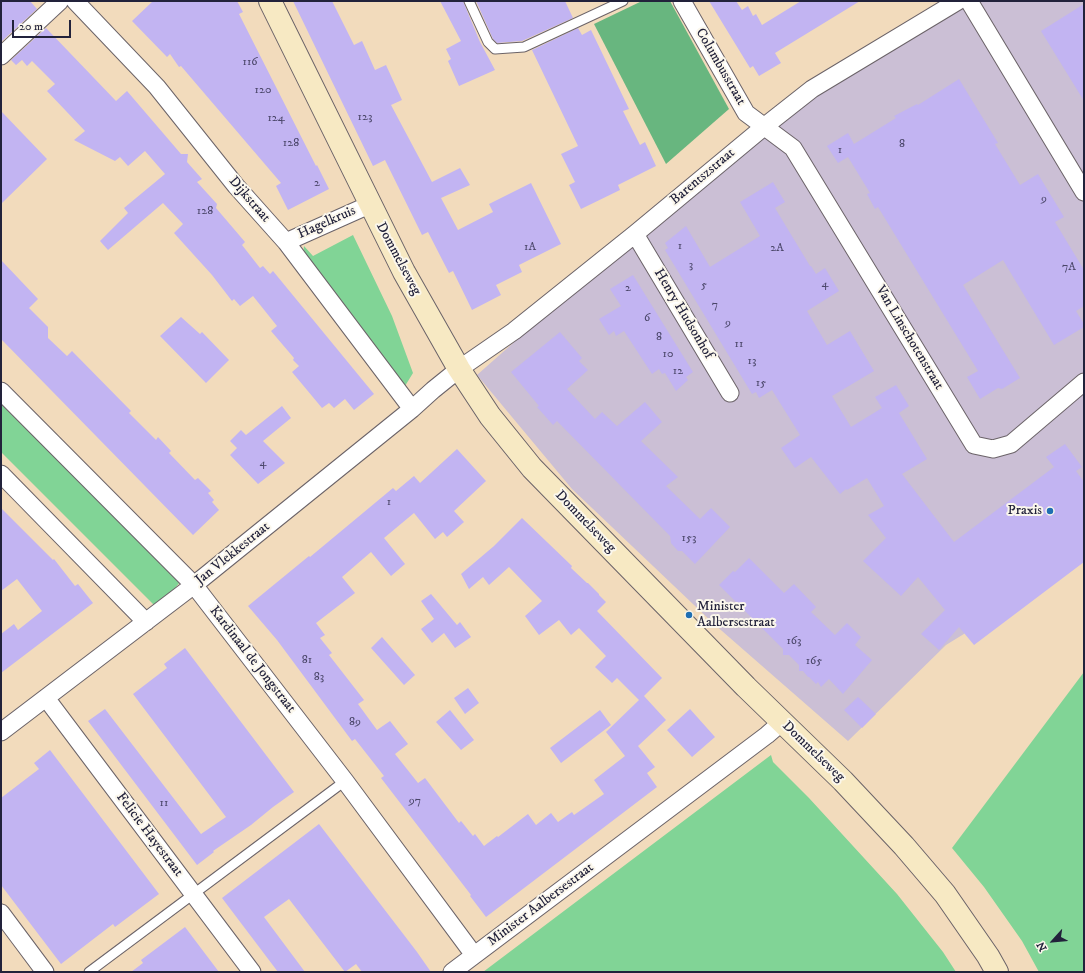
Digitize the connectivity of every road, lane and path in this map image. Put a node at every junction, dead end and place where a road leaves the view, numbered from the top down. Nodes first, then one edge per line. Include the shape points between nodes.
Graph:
1 (60, 1) edge
2 (75, 1) edge
3 (270, 1) edge
4 (469, 1) edge
5 (623, 1) edge
6 (682, 1) edge
7 (958, 1) edge
8 (969, 1) edge
9 (1, 56) edge
10 (765, 126) junction
11 (1084, 192) edge
12 (369, 204) junction
13 (635, 234) junction
14 (286, 242) junction
15 (459, 369) junction
16 (1084, 382) edge
17 (1, 391) edge
18 (730, 393) dead end
19 (412, 409) junction
20 (1, 474) edge
21 (194, 585) junction
22 (146, 622) junction
23 (46, 698) junction
24 (782, 722) junction
25 (1, 732) edge
26 (345, 780) junction
27 (193, 894) junction
28 (1, 913) edge
29 (474, 955) junction
30 (45, 972) edge
31 (89, 972) edge
32 (252, 972) edge
33 (452, 972) edge
34 (997, 972) edge

1 - 9 street
2 - 14 street, Dijkstraat via 157,87 236,186
3 - 12 street, Dommelseweg
4 - 5 lane via 488,42 495,49 524,47
6 - 10 street, Columbusstraat via 746,113
7 - 10 street, Barentszstraat via 812,89
8 - 11 street
10 - 13 street, Barentszstraat
10 - 16 street, Van Linschotenstraat via 793,148 974,446 993,449 1011,444
12 - 14 street, Hagelkruis
12 - 15 street, Dommelseweg
13 - 15 street, Barentszstraat via 514,331
13 - 18 street, Henry Hudsonhof
14 - 19 street, Dijkstraat
15 - 19 street, Jan Vlekkestraat
15 - 24 street, Dommelseweg via 490,416 532,468
17 - 21 street, Kardinaal de Jongstraat
19 - 21 street, Jan Vlekkestraat
20 - 22 street
21 - 22 street, Jan Vlekkestraat
21 - 26 street, Kardinaal de Jongstraat
22 - 23 street, Jan Vlekkestraat
23 - 25 street, Jan Vlekkestraat
23 - 27 street, Felicie Hayestraat
24 - 29 street, Minister Aalbersestraat
24 - 34 street, Dommelseweg via 843,781 946,894
26 - 27 lane
26 - 29 street, Kardinaal de Jongstraat
27 - 31 lane
27 - 32 street, Felicie Hayestraat
28 - 30 street
29 - 33 street, Minister Aalbersestraat

